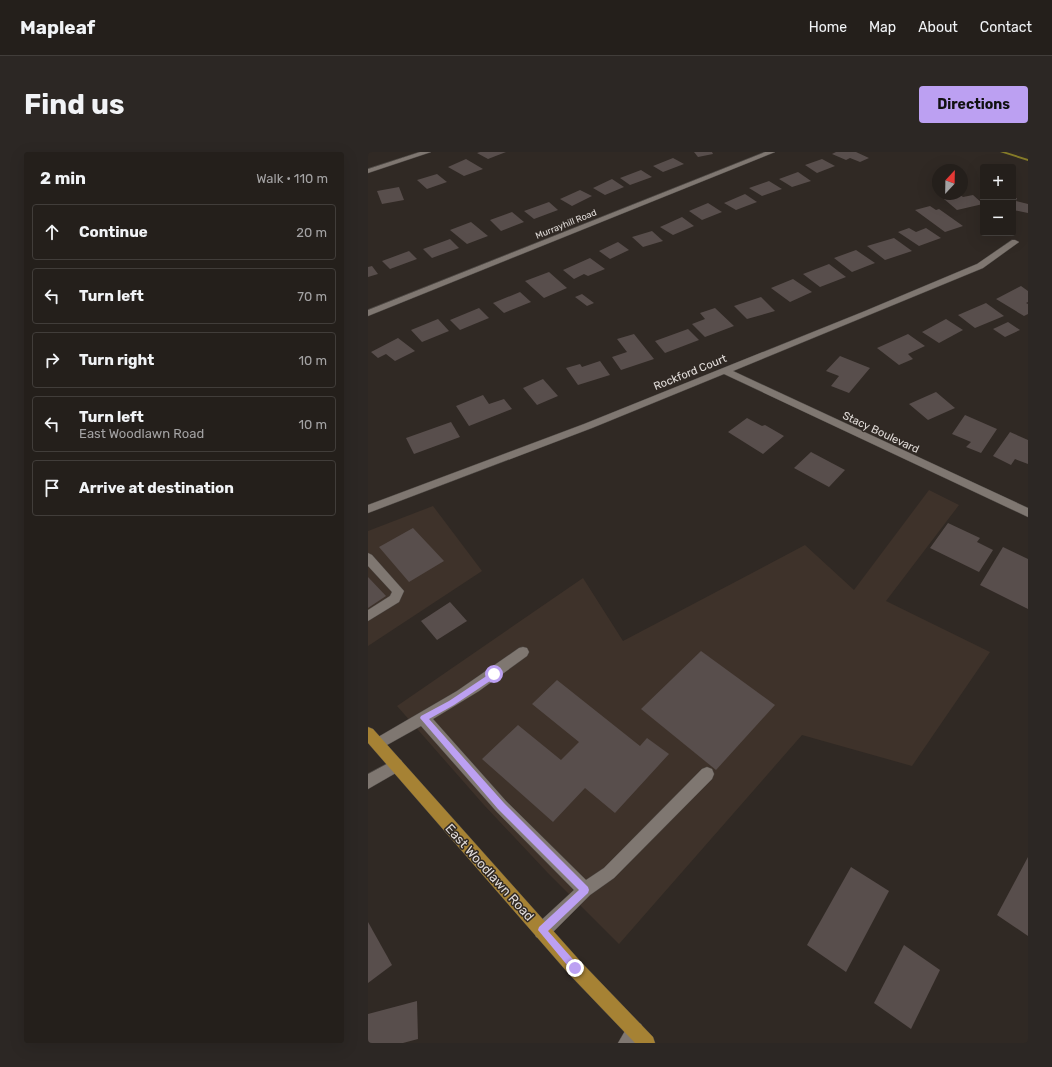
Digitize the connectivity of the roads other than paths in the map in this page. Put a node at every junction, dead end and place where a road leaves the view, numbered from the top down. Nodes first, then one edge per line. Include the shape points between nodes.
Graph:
1 (428, 152) edge
2 (771, 152) edge
3 (368, 171) edge
4 (1015, 242) dead end
5 (368, 313) edge
6 (725, 371) junction
7 (368, 509) edge
8 (1028, 513) edge
9 (368, 558) edge
10 (368, 616) edge
11 (523, 652) dead end
12 (423, 718) junction
13 (373, 738) edge
14 (396, 766) junction
15 (707, 774) dead end
16 (368, 782) edge
17 (585, 890) junction
18 (542, 930) junction
19 (630, 1036) edge
20 (647, 1043) edge

1 - 3 street
2 - 5 street, Murrayhill Road
4 - 6 street, Rockford Court via 980,266
6 - 7 street, Rockford Court
6 - 8 street, Stacy Boulevard
9 - 10 street via 398,591 395,599
11 - 12 street via 451,703
12 - 13 street
12 - 17 street via 501,806
13 - 14 main road, East Woodlawn Road
14 - 16 street
14 - 18 main road, East Woodlawn Road
15 - 17 street via 609,873
17 - 18 street
18 - 19 main road, East Woodlawn Road
19 - 20 main road, East Woodlawn Road

